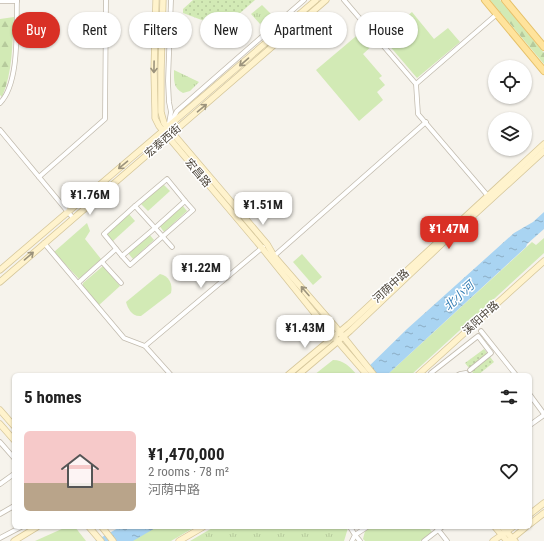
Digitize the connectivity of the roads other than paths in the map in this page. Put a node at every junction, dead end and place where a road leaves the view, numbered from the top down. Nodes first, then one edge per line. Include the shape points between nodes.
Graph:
1 (17, 0) edge
2 (106, 0) edge
3 (156, 0) edge
4 (163, 0) edge
5 (171, 0) edge
6 (304, 0) edge
7 (316, 0) edge
8 (326, 0) edge
9 (344, 0) edge
10 (485, 0) edge
11 (505, 0) edge
12 (0, 1) edge
13 (497, 14) junction
14 (544, 47) edge
15 (544, 71) edge
16 (416, 84) junction
17 (0, 103) edge
18 (426, 122) junction
19 (0, 130) edge
20 (166, 130) junction
21 (170, 135) junction
22 (544, 144) edge
23 (544, 151) edge
24 (39, 176) junction
25 (488, 196) junction
26 (185, 201) junction
27 (135, 206) junction
28 (68, 212) junction
29 (73, 218) junction
30 (155, 228) junction
31 (162, 236) junction
32 (44, 244) junction
33 (267, 244) junction
34 (172, 247) dead end
35 (262, 248) junction
36 (116, 249) junction
37 (122, 256) junction
38 (274, 256) junction
39 (102, 262) junction
40 (544, 262) edge
41 (0, 270) edge
42 (0, 282) edge
43 (78, 283) junction
44 (121, 283) dead end
45 (481, 331) dead end
46 (341, 334) junction
47 (335, 338) junction
48 (145, 346) junction
49 (451, 346) junction
50 (457, 354) junction
51 (364, 367) junction
52 (470, 370) dead end
53 (169, 373) edge
54 (291, 373) edge
55 (300, 373) edge
56 (366, 373) edge
57 (372, 373) edge
58 (420, 373) edge
59 (432, 373) edge
60 (514, 373) edge
61 (532, 398) edge
62 (0, 410) edge
63 (544, 414) edge
64 (532, 423) edge
65 (0, 424) edge
66 (12, 424) edge
67 (12, 438) edge
68 (0, 442) edge
69 (12, 456) edge
70 (12, 475) edge
71 (0, 484) edge
72 (544, 503) edge
73 (12, 507) edge
74 (532, 512) edge
75 (544, 513) edge
76 (0, 514) edge
77 (532, 522) edge
78 (17, 529) edge
79 (34, 529) edge
80 (91, 529) edge
81 (104, 529) edge
82 (200, 529) edge
83 (351, 529) edge
84 (364, 529) edge
85 (438, 529) edge
86 (440, 529) edge
87 (524, 529) edge
88 (503, 531) edge
89 (355, 535) junction
90 (0, 538) edge
91 (511, 540) edge
92 (14, 541) edge
93 (101, 541) edge
94 (113, 541) edge
95 (179, 541) edge
96 (352, 541) edge
97 (360, 541) edge
98 (424, 541) edge
99 (447, 541) edge
100 (493, 541) edge

1 - 12 street
1 - 17 street via 12,82
2 - 24 street via 105,119
3 -> 20 street, 宏昌路 via 155,112 157,122
4 - 20 street, 宏昌路 via 161,112
5 - 20 street via 168,81 171,112
6 - 20 street via 177,111
7 -> 20 street, 宏泰西街
21 -> 8 street, 宏泰西街
9 - 16 street
10 - 13 main road
11 - 14 main road
13 - 15 main road
13 - 16 street
16 - 18 street via 418,114
18 - 25 street
18 - 38 street
19 - 24 street
20 - 21 street, 宏昌路
20 -> 28 street, 宏泰西街
21 - 29 street, 宏泰西街
21 - 33 street, 宏昌路
21 - 35 street, 宏昌路
22 - 25 street, 河荫中路
23 - 46 street, 河荫中路
24 - 28 street
25 - 46 street, 河荫中路
26 - 27 street via 166,179
26 - 30 street
26 - 31 street via 193,210
27 - 30 street
27 - 36 street via 104,234
28 - 29 street
28 - 41 street, 宏泰西街
29 - 32 street, 宏泰西街
30 - 31 street
30 - 37 street
31 - 34 street
31 - 37 street via 130,265
42 -> 32 street, 宏泰西街
32 - 43 street
33 - 35 street
33 - 38 street, 宏昌路
35 - 47 street, 宏昌路
35 - 48 street
36 - 37 street
36 - 39 street
46 -> 38 street, 宏昌路
39 - 43 street
39 - 44 street
40 - 49 street, 溪阳中路
43 - 48 street via 124,338
45 - 60 street
46 - 47 street, 河荫中路
46 - 51 street, 宏昌路
47 - 51 street, 宏昌路
47 - 54 street, 河荫中路
47 - 55 street, 河荫中路
48 - 53 street
49 - 50 street
49 - 58 street, 溪阳中路
50 - 52 street via 478,336 491,353
50 - 59 street
51 - 56 street
51 - 57 street
61 - 63 street
62 - 66 street
63 - 64 street
65 - 67 street
68 - 69 street
70 - 71 street
72 - 74 street
73 - 76 street
75 - 77 street
78 - 90 street
79 - 92 street
80 - 93 street
81 - 94 street
82 - 95 street
83 - 89 street
84 - 89 street
85 - 98 street
86 - 99 street
87 - 91 street
88 - 91 street
88 - 100 street
89 - 96 street
89 - 97 street

